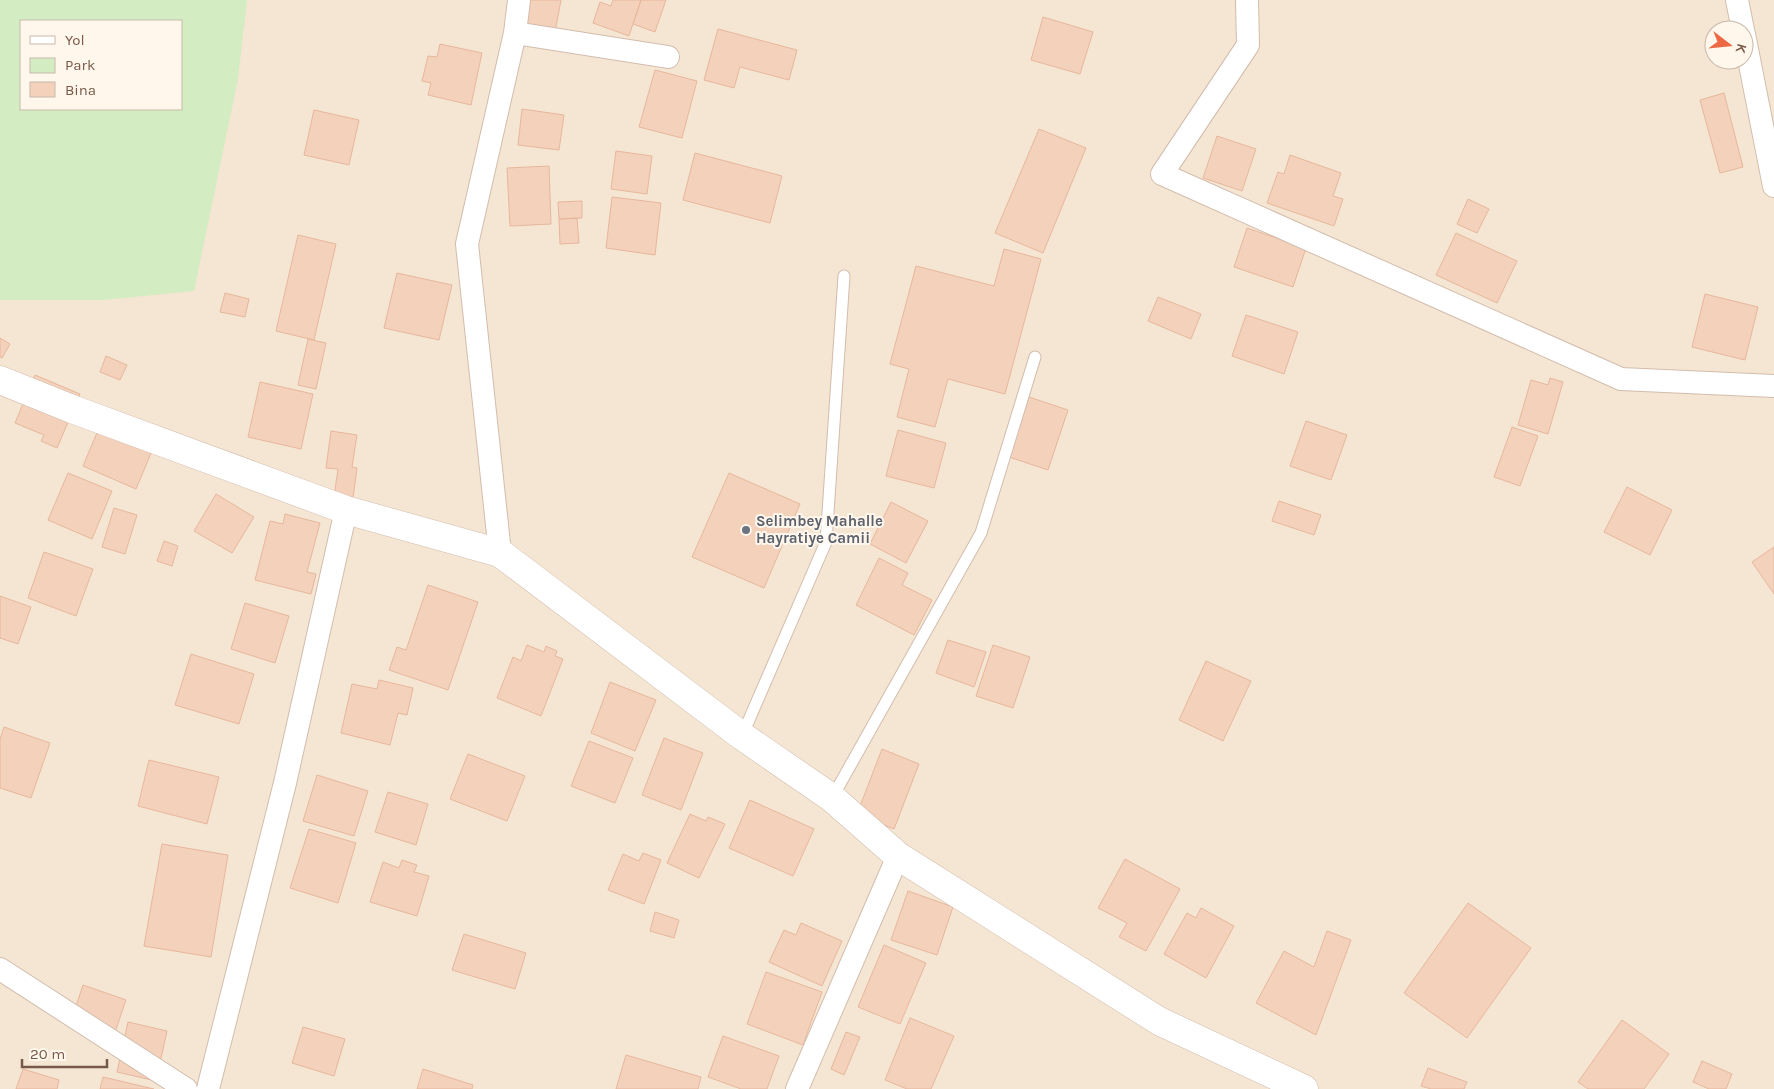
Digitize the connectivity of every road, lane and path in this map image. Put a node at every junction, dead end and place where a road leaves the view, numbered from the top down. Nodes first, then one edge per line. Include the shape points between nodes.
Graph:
1 (519, 0) edge
2 (1247, 0) edge
3 (1737, 0) edge
4 (1741, 20) edge
5 (515, 33) junction
6 (668, 57) dead end
7 (1751, 70) edge
8 (1774, 186) edge
9 (844, 276) dead end
10 (1036, 357) dead end
11 (0, 380) edge
12 (1774, 386) edge
13 (346, 510) junction
14 (500, 553) junction
15 (742, 736) junction
16 (832, 798) junction
17 (898, 856) junction
18 (0, 969) edge
19 (186, 1089) edge
20 (208, 1089) edge
21 (797, 1089) edge
22 (1304, 1089) edge

1 - 5 street
2 - 12 street via 1248,45 1162,174 1621,379
3 - 4 street
5 - 6 street
5 - 14 street via 467,244
7 - 8 street
9 - 15 lane via 826,542
10 - 16 lane via 981,533
11 - 13 street
13 - 14 street
13 - 20 street via 285,783
14 - 15 street
15 - 16 street
16 - 17 street
17 - 21 street
17 - 22 street via 1159,1021
18 - 19 street

